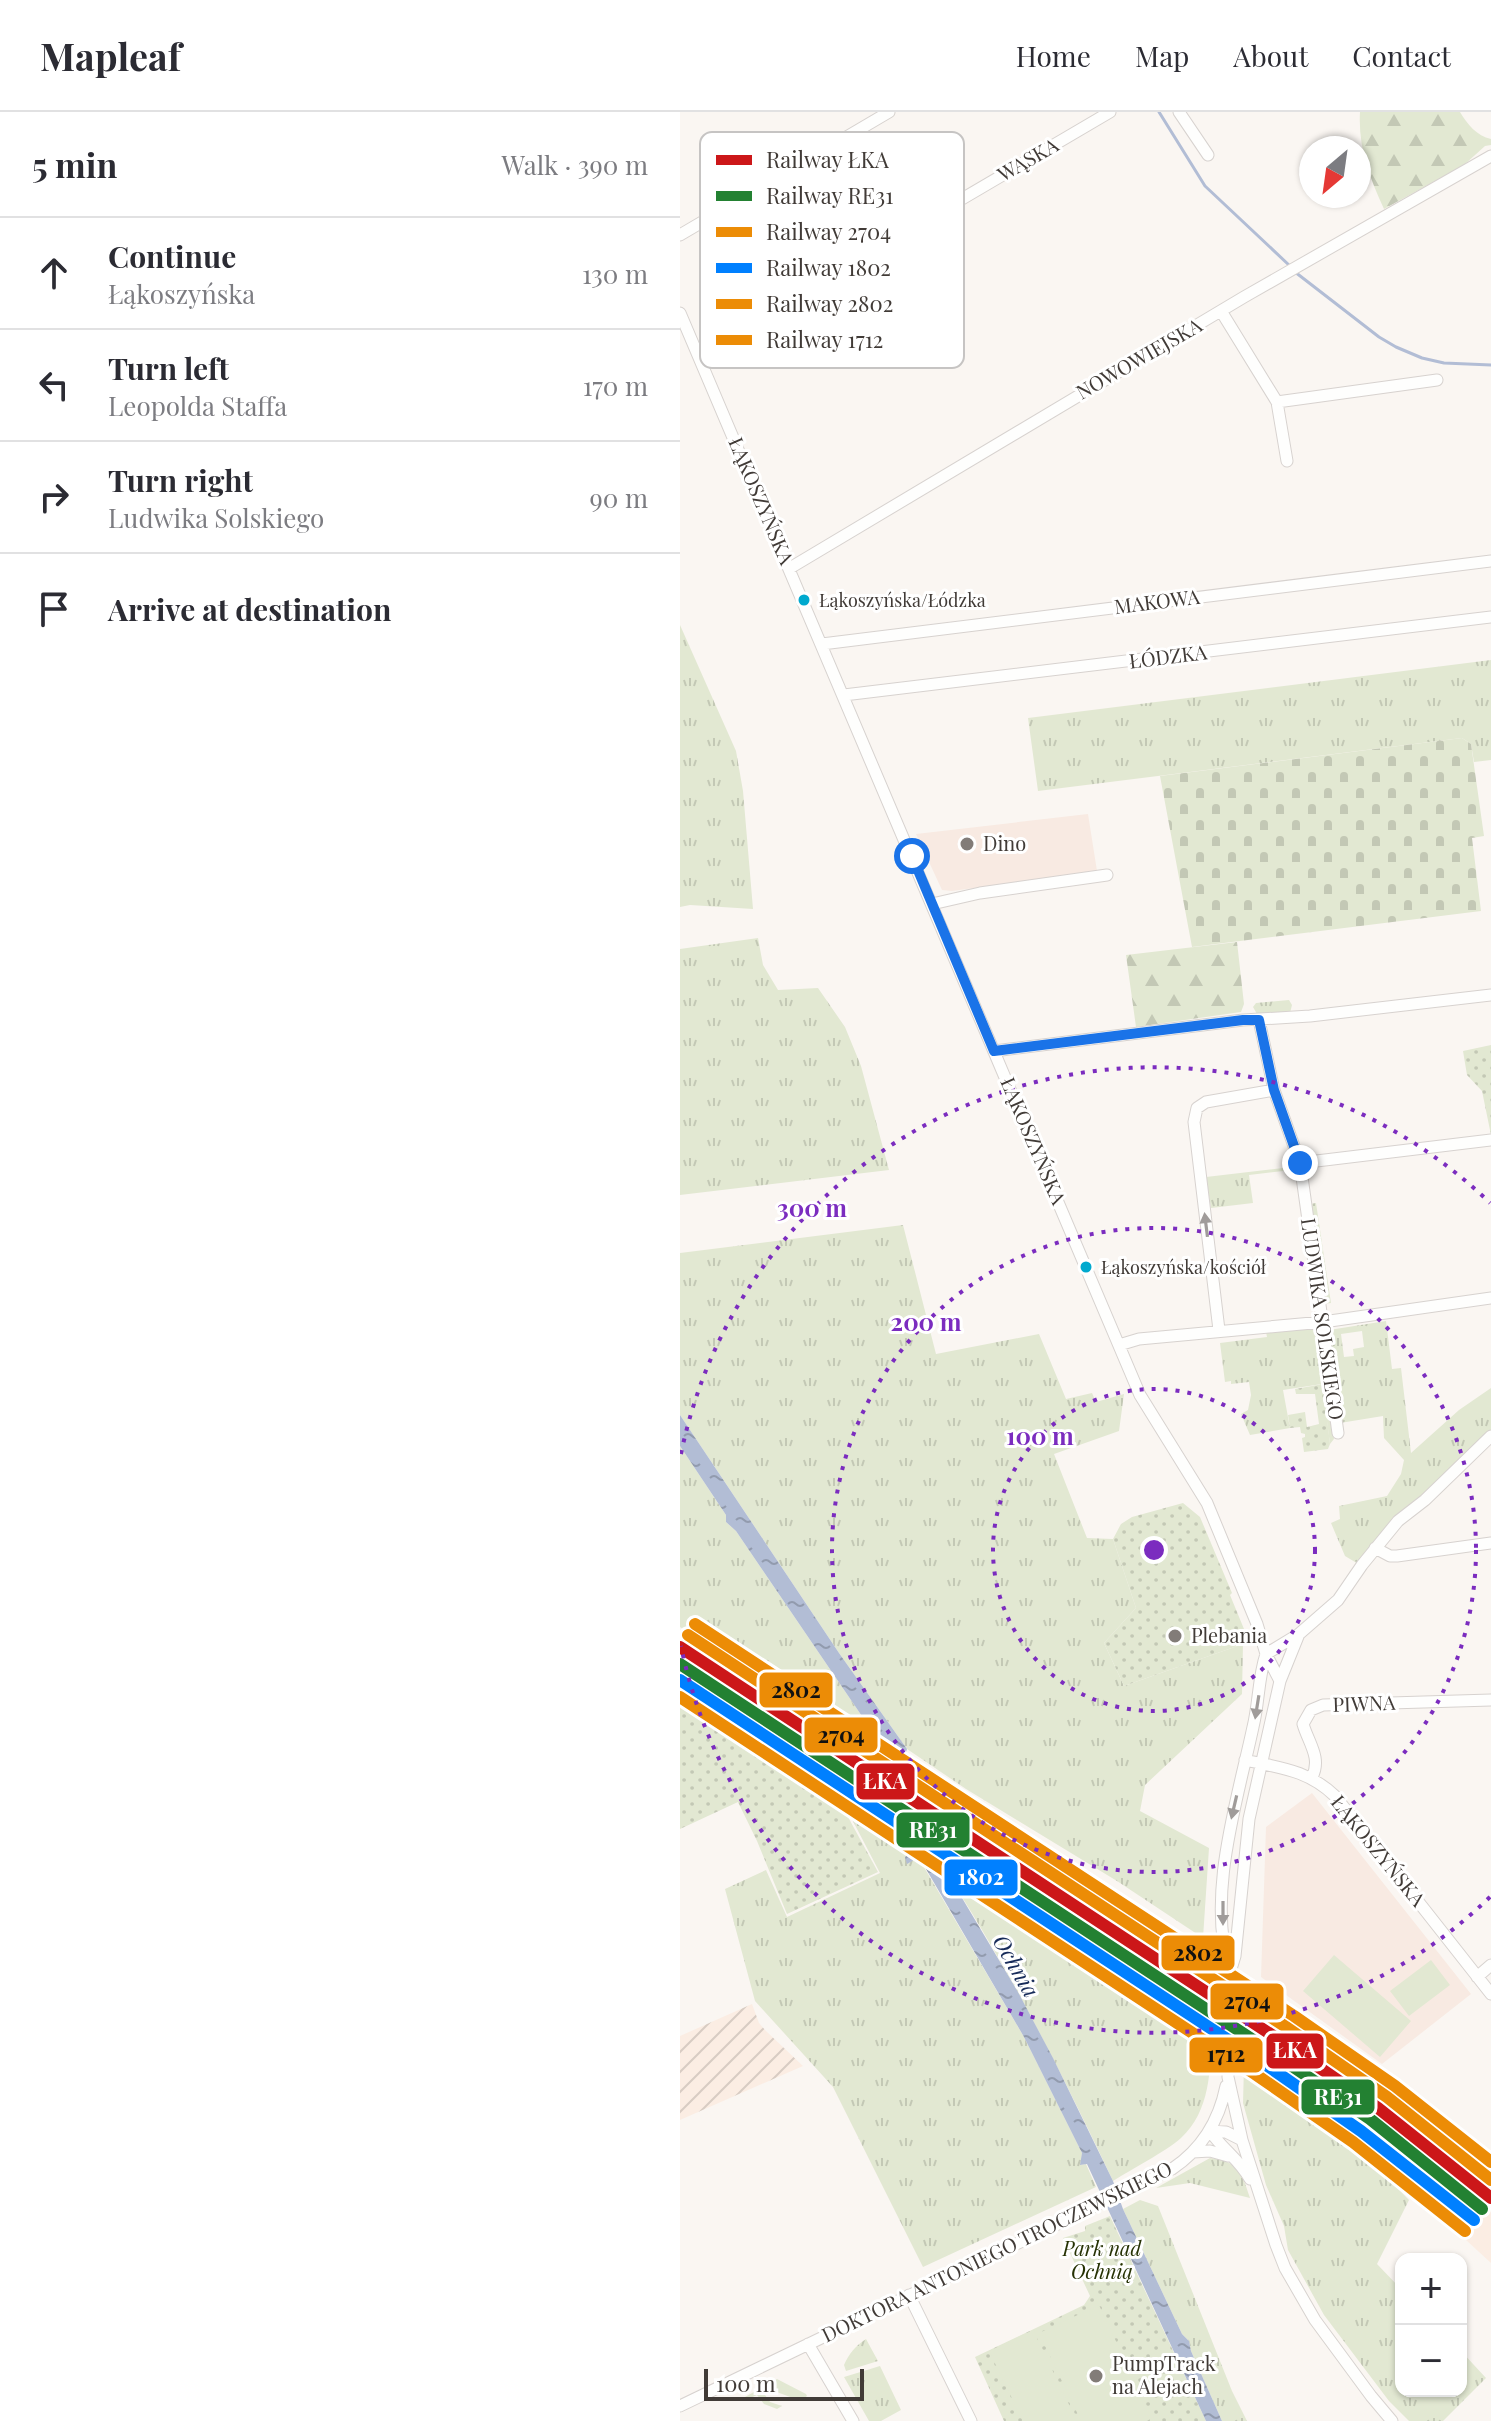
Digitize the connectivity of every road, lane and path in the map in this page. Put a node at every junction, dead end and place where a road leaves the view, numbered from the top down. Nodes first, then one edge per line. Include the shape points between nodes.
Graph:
1 (889, 112) edge
2 (1110, 112) edge
3 (1179, 112) edge
4 (855, 132) edge
5 (1208, 155) dead end
6 (1491, 156) edge
7 (964, 198) edge
8 (700, 223) edge
9 (680, 235) edge
10 (1221, 311) junction
11 (680, 313) edge
12 (698, 354) joint
13 (700, 359) edge
14 (704, 368) edge
15 (1437, 380) dead end
16 (1277, 402) junction
17 (1287, 461) dead end
18 (1491, 561) edge
19 (790, 568) junction
20 (1491, 617) edge
21 (822, 644) junction
22 (844, 695) junction
23 (1107, 875) dead end
24 (932, 904) junction
25 (1491, 995) edge
26 (1259, 1020) junction
27 (994, 1051) junction
28 (1274, 1090) junction
29 (1491, 1140) edge
30 (1300, 1163) junction
31 (1491, 1298) edge
32 (1323, 1322) junction
33 (1219, 1330) junction
34 (1119, 1345) junction
35 (1338, 1433) dead end
36 (1491, 1436) edge
37 (1491, 1543) edge
38 (1375, 1548) junction
39 (1299, 1634) junction
40 (1293, 1650) junction
41 (1266, 1654) junction
42 (1280, 1681) junction
43 (1491, 1700) edge
44 (1245, 1760) junction
45 (1260, 1764) junction
46 (1312, 1777) junction
47 (1491, 1965) edge
48 (1230, 1972) junction
49 (1477, 1977) junction
50 (1491, 1994) edge
51 (1228, 2077) junction
52 (1210, 2131) junction
53 (1242, 2140) junction
54 (1193, 2152) junction
55 (1236, 2158) junction
56 (1260, 2198) junction
57 (909, 2295) junction
58 (808, 2344) junction
59 (680, 2406) edge
60 (853, 2421) edge
61 (971, 2421) edge
62 (1392, 2421) edge

1 - 4 street
2 - 7 street, WĄSKA
3 - 5 street
6 - 10 street, NOWOWIEJSKA
8 - 9 street
10 - 16 street
10 - 19 street, NOWOWIEJSKA
11 - 12 street, ŁĄKOSZYŃSKA
12 - 13 street, ŁĄKOSZYŃSKA
14 - 19 street, ŁĄKOSZYŃSKA
15 - 16 street
16 - 17 street
18 - 21 street, MAKOWA
19 - 21 street, ŁĄKOSZYŃSKA
20 - 22 street, ŁÓDZKA
21 - 22 street, ŁĄKOSZYŃSKA
22 - 24 street, ŁĄKOSZYŃSKA
23 - 24 street
24 - 27 street, ŁĄKOSZYŃSKA
25 - 26 street
26 - 27 street
26 - 28 street, LUDWIKA SOLSKIEGO
27 - 34 street, ŁĄKOSZYŃSKA
28 - 30 street, LUDWIKA SOLSKIEGO
33 -> 28 street via 1194,1122 1197,1108
29 - 30 street
30 - 32 street, LUDWIKA SOLSKIEGO
31 - 32 street
32 - 33 street
32 - 35 street, LUDWIKA SOLSKIEGO
33 - 34 street
34 - 41 street, ŁĄKOSZYŃSKA via 1140,1395 1207,1503
36 - 38 street
37 - 38 street via 1397,1556
38 - 39 street via 1338,1600
39 - 40 street
39 - 41 street
40 - 41 street via 1279,1657
40 - 42 street
41 - 42 street, ŁĄKOSZYŃSKA
41 -> 44 street, ŁĄKOSZYŃSKA
42 - 45 street
43 - 46 street, PIWNA via 1323,1705 1311,1710 1303,1724 1315,1754
44 - 45 street, ŁĄKOSZYŃSKA
44 -> 48 street via 1225,1854 1222,1923
45 - 46 street, ŁĄKOSZYŃSKA
45 - 48 street
46 - 49 street, ŁĄKOSZYŃSKA via 1335,1796
47 - 49 street
48 - 51 street
49 - 50 street, ŁĄKOSZYŃSKA
51 - 52 street, DOKTORA ANTONIEGO TROCZEWSKIEGO via 1222,2108
51 - 53 street
52 - 53 street
52 - 54 street, DOKTORA ANTONIEGO TROCZEWSKIEGO
52 - 55 street
53 - 56 street
54 - 55 street
54 - 57 street, DOKTORA ANTONIEGO TROCZEWSKIEGO via 1141,2185
55 - 56 street
56 - 62 street via 1295,2289
57 - 58 street, DOKTORA ANTONIEGO TROCZEWSKIEGO
57 - 61 street
58 - 59 street, DOKTORA ANTONIEGO TROCZEWSKIEGO
58 - 60 street

